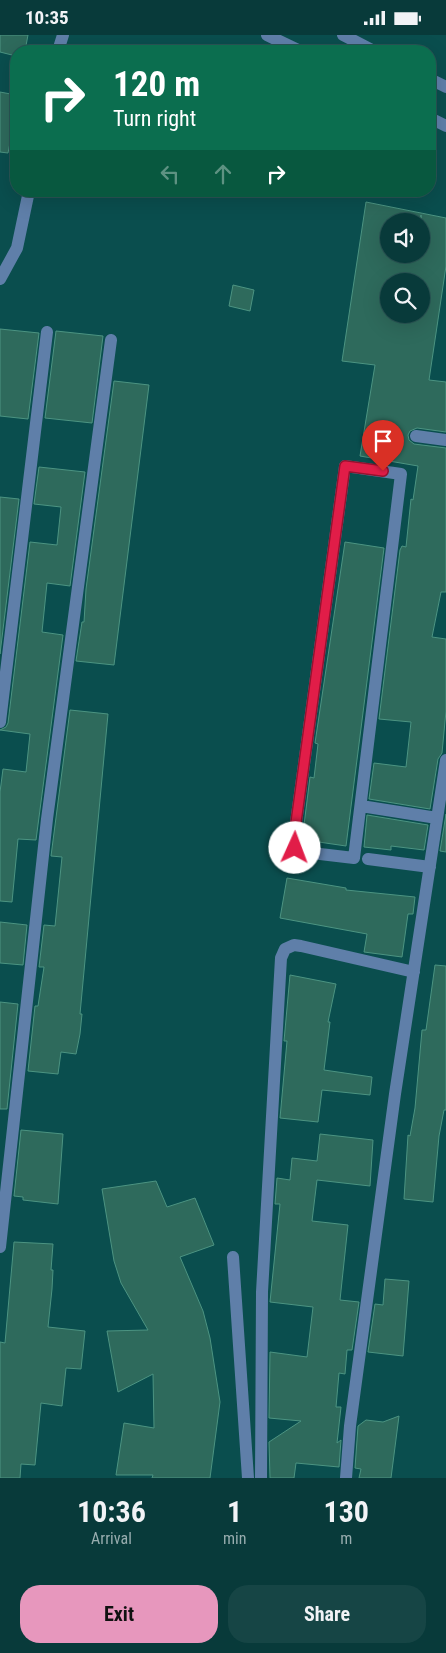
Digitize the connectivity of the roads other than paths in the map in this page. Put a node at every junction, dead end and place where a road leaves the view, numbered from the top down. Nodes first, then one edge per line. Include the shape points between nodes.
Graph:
1 (270, 35) edge
2 (343, 35) edge
3 (289, 45) edge
4 (362, 45) edge
5 (27, 197) edge
6 (0, 279) edge
7 (47, 331) dead end
8 (110, 340) dead end
9 (416, 436) dead end
10 (446, 440) edge
11 (0, 722) edge
12 (446, 760) edge
13 (361, 806) junction
14 (437, 818) junction
15 (368, 859) dead end
16 (430, 867) junction
17 (414, 973) junction
18 (0, 1247) edge
19 (233, 1257) dead end
20 (248, 1478) edge
21 (261, 1478) edge
22 (346, 1478) edge

1 - 3 street
2 - 4 street
5 - 6 street via 17,247
7 - 11 street
8 - 18 street via 47,819
9 - 10 street
12 - 14 street
13 - 13 street via 401,474 345,466 295,848 303,852 354,858
13 - 14 street
14 - 16 street
15 - 16 street
16 - 17 street
17 - 21 street via 294,945 285,949 281,958 262,1292
17 - 22 street via 352,1406
19 - 20 street

